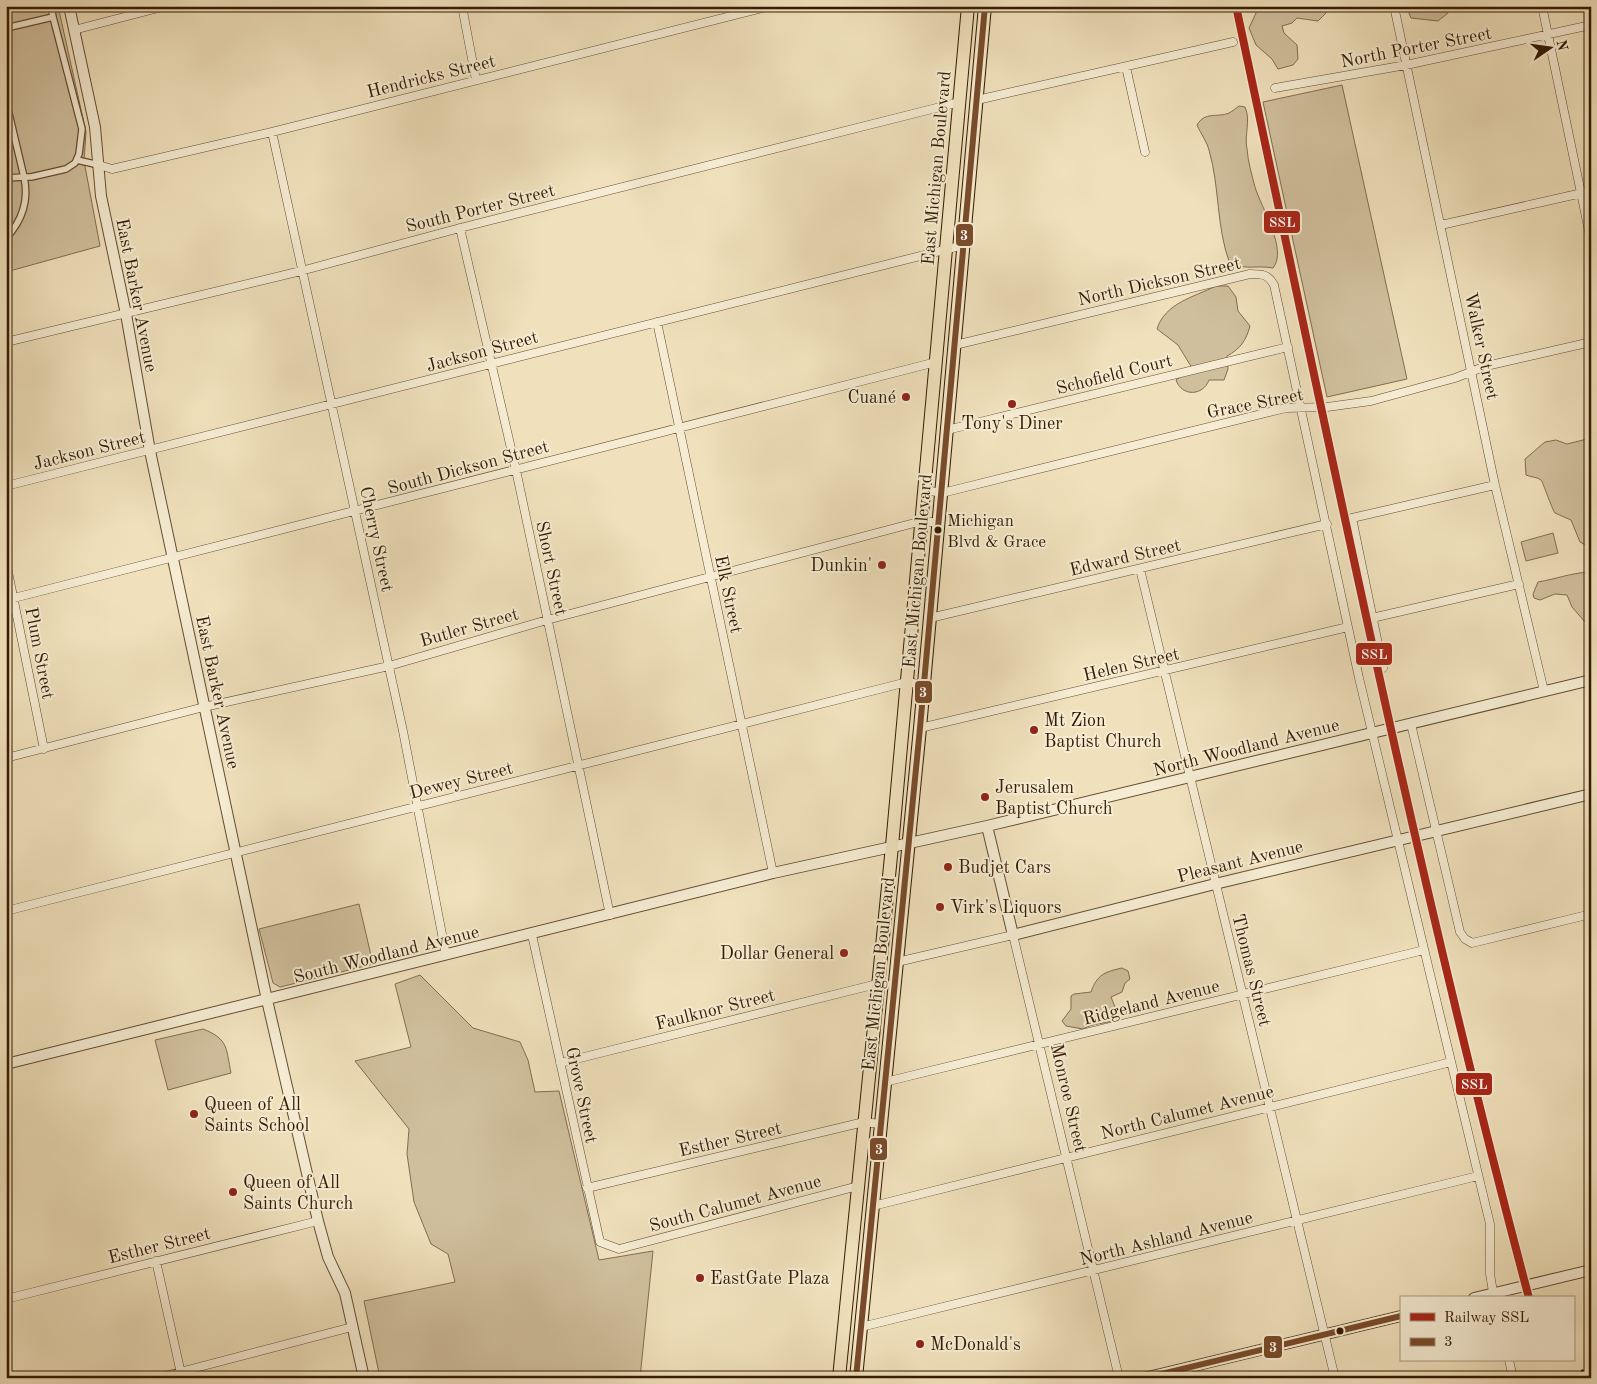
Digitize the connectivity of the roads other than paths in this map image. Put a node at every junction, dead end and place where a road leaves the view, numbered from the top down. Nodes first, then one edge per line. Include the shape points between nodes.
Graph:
1 (51, 6) edge
2 (69, 6) edge
3 (166, 6) edge
4 (462, 6) edge
5 (770, 6) edge
6 (968, 6) edge
7 (985, 6) edge
8 (1394, 6) edge
9 (1542, 6) edge
10 (53, 16) junction
11 (1591, 25) edge
12 (6, 28) edge
13 (74, 30) junction
14 (1548, 35) junction
15 (1233, 42) dead end
16 (1406, 65) junction
17 (1126, 67) junction
18 (476, 80) junction
19 (1275, 88) dead end
20 (977, 100) junction
21 (6, 101) edge
22 (960, 102) junction
23 (272, 132) junction
24 (1145, 152) dead end
25 (78, 160) junction
26 (99, 165) junction
27 (24, 177) junction
28 (6, 178) edge
29 (1591, 191) edge
30 (1581, 193) junction
31 (1441, 224) junction
32 (460, 228) junction
33 (6, 238) edge
34 (1591, 241) edge
35 (964, 245) junction
36 (947, 250) junction
37 (301, 271) junction
38 (126, 314) junction
39 (657, 322) junction
40 (6, 342) edge
41 (1591, 342) edge
42 (955, 345) junction
43 (1288, 347) junction
44 (936, 362) junction
45 (491, 364) junction
46 (1472, 371) junction
47 (331, 406) junction
48 (1300, 407) junction
49 (679, 427) junction
50 (947, 430) junction
51 (150, 451) junction
52 (516, 470) junction
53 (1495, 485) junction
54 (6, 486) edge
55 (925, 490) junction
56 (942, 493) junction
57 (356, 512) junction
58 (922, 521) junction
59 (938, 523) junction
60 (1327, 524) junction
61 (173, 559) junction
62 (6, 562) edge
63 (1140, 569) junction
64 (711, 578) junction
65 (1519, 584) junction
66 (10, 599) edge
67 (930, 618) junction
68 (1372, 618) junction
69 (547, 620) junction
70 (1348, 626) junction
71 (389, 666) junction
72 (1383, 668) dead end
73 (1164, 672) junction
74 (1591, 680) edge
75 (907, 682) junction
76 (924, 685) junction
77 (1544, 691) junction
78 (204, 707) junction
79 (741, 723) junction
80 (1411, 724) junction
81 (920, 728) junction
82 (1372, 733) junction
83 (44, 749) junction
84 (6, 758) edge
85 (580, 766) junction
86 (1190, 777) junction
87 (1591, 794) edge
88 (417, 807) junction
89 (987, 826) junction
90 (1436, 832) junction
91 (1397, 840) junction
92 (908, 843) junction
93 (892, 846) junction
94 (236, 853) junction
95 (773, 873) junction
96 (1215, 884) junction
97 (6, 911) edge
98 (1591, 914) edge
99 (610, 915) junction
100 (1013, 934) junction
101 (532, 935) junction
102 (1424, 950) junction
103 (446, 955) junction
104 (897, 962) junction
105 (877, 984) junction
106 (1242, 995) junction
107 (267, 1000) junction
108 (1040, 1045) junction
109 (1450, 1062) junction
110 (560, 1063) junction
111 (6, 1064) edge
112 (885, 1082) junction
113 (1269, 1106) junction
114 (864, 1122) junction
115 (880, 1124) junction
116 (1067, 1158) junction
117 (1478, 1176) junction
118 (858, 1186) junction
119 (587, 1188) junction
120 (873, 1206) junction
121 (1298, 1220) junction
122 (318, 1221) junction
123 (619, 1249) joint
124 (156, 1261) junction
125 (1591, 1270) edge
126 (1094, 1272) junction
127 (1493, 1295) edge
128 (6, 1299) edge
129 (1400, 1316) edge
130 (352, 1327) junction
131 (861, 1327) junction
132 (1325, 1335) junction
133 (1509, 1362) edge
134 (181, 1375) edge
135 (157, 1378) edge
136 (364, 1378) edge
137 (839, 1378) edge
138 (856, 1378) edge
139 (1119, 1378) edge
140 (1144, 1378) edge
141 (1335, 1378) edge
142 (1513, 1378) edge

1 - 10 street
2 - 13 street, East Barker Avenue
3 - 13 street
4 - 18 street
5 - 18 street, Hendricks Street
6 - 22 main road, East Michigan Boulevard
7 - 20 main road, East Michigan Boulevard
8 - 16 street, Walker Street
9 - 14 street
10 - 12 street
10 - 25 street via 82,129
11 - 14 street, North Porter Street
13 - 26 street, East Barker Avenue via 95,127
14 - 16 street, North Porter Street
14 - 30 street
15 - 17 street
16 - 19 street, North Porter Street
16 - 31 street, Walker Street
17 - 20 street
17 - 24 street
18 - 23 street, Hendricks Street
20 - 35 main road, East Michigan Boulevard
21 - 27 street
22 - 32 street, South Porter Street
22 - 36 main road, East Michigan Boulevard
23 - 26 street, Hendricks Street via 112,169
23 - 37 street, Cherry Street
25 - 26 street
25 - 27 street via 66,168
26 - 38 street, East Barker Avenue via 101,196
27 - 28 street
27 - 33 street via 24,207 17,225
29 - 30 street
30 - 31 street
30 - 34 street
31 - 46 street, Walker Street
32 - 37 street, South Porter Street
32 - 45 street, Short Street
35 - 36 street, Jackson Street
35 - 42 main road, East Michigan Boulevard
36 - 39 street, Jackson Street
36 - 44 main road, East Michigan Boulevard
37 - 38 street, South Porter Street
37 - 47 street, Cherry Street
38 - 40 street, South Porter Street
38 - 51 street, East Barker Avenue
39 - 45 street, Jackson Street
39 - 49 street, Elk Street
41 - 46 street, Grace Street
42 - 43 street, North Dickson Street via 1261,274 1270,277 1274,284
42 - 50 main road, East Michigan Boulevard
43 - 48 street, North Dickson Street
43 - 50 street, Schofield Court
44 - 49 street, South Dickson Street
44 - 55 main road, East Michigan Boulevard
45 - 47 street, Jackson Street
45 - 52 street, Short Street
46 - 48 street, Grace Street via 1371,401
46 - 53 street, Walker Street
47 - 51 street, Jackson Street
47 - 57 street, Cherry Street
48 - 56 street, Grace Street
48 - 60 street, North Dickson Street
49 - 52 street, South Dickson Street
49 - 64 street, Elk Street
50 - 56 main road, East Michigan Boulevard
51 - 54 street, Jackson Street
51 - 61 street, East Barker Avenue
52 - 57 street, South Dickson Street
52 - 69 street, Short Street
53 - 65 street, Walker Street
53 - 68 street via 1352,518
55 - 56 street, Grace Street
55 - 58 main road, East Michigan Boulevard
56 - 59 main road, East Michigan Boulevard
57 - 61 street, South Dickson Street
57 - 71 street, Cherry Street
58 - 59 street, Butler Street
58 - 64 street, Butler Street
58 - 75 main road, East Michigan Boulevard
59 - 67 main road, East Michigan Boulevard
60 - 63 street, Edward Street
60 - 70 street, North Dickson Street
61 - 66 street, South Dickson Street
61 - 78 street, East Barker Avenue
62 - 66 street, Plum Street
63 - 67 street, Edward Street
63 - 73 street, Thomas Street
64 - 69 street, Butler Street
64 - 79 street, Elk Street
65 - 68 street
65 - 77 street, Walker Street
66 - 83 street, Plum Street
67 - 76 main road, East Michigan Boulevard
68 - 72 street
69 - 71 street, Butler Street
69 - 85 street, Short Street
70 - 73 street, Helen Street
70 - 82 street, North Dickson Street
71 - 78 street, Butler Street
71 - 88 street, Cherry Street
73 - 81 street, Helen Street
73 - 86 street, Thomas Street
74 - 77 street, North Woodland Avenue
75 - 76 street, Dewey Street
75 - 79 street, Dewey Street
75 - 93 main road, East Michigan Boulevard
76 - 81 main road, East Michigan Boulevard
77 - 80 street, North Woodland Avenue
78 - 83 street, Butler Street
78 - 94 street, East Barker Avenue
79 - 85 street, Dewey Street
79 - 95 street, Elk Street
80 - 82 street, North Woodland Avenue
80 - 90 street
81 - 92 main road, East Michigan Boulevard
82 - 86 street, North Woodland Avenue
82 - 91 street, North Dickson Street
83 - 84 street, Butler Street
85 - 88 street, Dewey Street
85 - 99 street, Short Street
86 - 89 street, North Woodland Avenue
86 - 96 street, Thomas Street
87 - 90 street, Pleasant Avenue
88 - 94 street, Dewey Street
88 - 103 street, Cherry Street
89 - 92 street, North Woodland Avenue
89 - 100 street, Monroe Street
90 - 91 street, Pleasant Avenue
90 - 98 street via 1460,932 1472,943
91 - 96 street, Pleasant Avenue
91 - 102 street, North Dickson Street
92 - 93 street, North Woodland Avenue
92 - 104 main road, East Michigan Boulevard
93 - 95 street, South Woodland Avenue
93 - 105 main road, East Michigan Boulevard
94 - 97 street, Dewey Street
94 - 107 street, East Barker Avenue
95 - 99 street, South Woodland Avenue
96 - 100 street, Pleasant Avenue
96 - 106 street, Thomas Street
99 - 101 street, South Woodland Avenue
100 - 104 street, Pleasant Avenue
100 - 108 street, Monroe Street
101 - 103 street, South Woodland Avenue
101 - 110 street, Grove Street
102 - 106 street, Ridgeland Avenue
102 - 109 street, North Dickson Street
103 - 107 street, South Woodland Avenue
104 - 112 main road, East Michigan Boulevard
105 - 110 street, Faulknor Street
105 - 114 main road, East Michigan Boulevard
106 - 108 street, Ridgeland Avenue
106 - 113 street, Thomas Street
107 - 111 street, South Woodland Avenue
107 - 122 street, East Barker Avenue
108 - 112 street, Ridgeland Avenue
108 - 116 street, Monroe Street
109 - 113 street, North Calumet Avenue
109 - 117 street, North Dickson Street
110 - 119 street, Grove Street
112 - 115 main road, East Michigan Boulevard
113 - 116 street, North Calumet Avenue
113 - 121 street, Thomas Street
114 - 115 street, Esther Street
114 - 118 main road, East Michigan Boulevard
114 - 119 street, Esther Street
115 - 120 main road, East Michigan Boulevard
116 - 120 street, North Calumet Avenue
116 - 126 street, Monroe Street
117 - 121 street, North Ashland Avenue
117 - 127 street, North Dickson Street via 1490,1224
118 - 123 street, South Calumet Avenue
118 - 137 main road, East Michigan Boulevard
119 - 123 street, Grove Street via 600,1242
120 - 131 main road, East Michigan Boulevard
121 - 126 street, North Ashland Avenue
121 - 132 street, Thomas Street
122 - 124 street, Esther Street
122 - 130 street, East Barker Avenue via 328,1257 345,1293
124 - 128 street, Esther Street
124 - 134 street
125 - 127 street
126 - 131 street, North Ashland Avenue
126 - 139 street, Monroe Street
129 - 132 street
130 - 134 street
130 - 136 street, East Barker Avenue
131 - 138 main road, East Michigan Boulevard
132 - 140 street
132 - 141 street, Thomas Street
133 - 142 street
134 - 135 street

